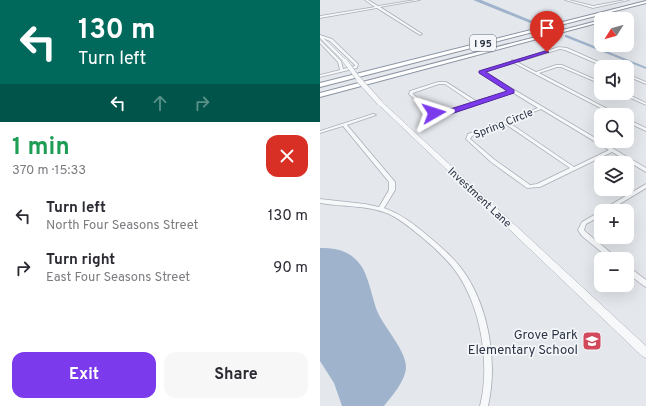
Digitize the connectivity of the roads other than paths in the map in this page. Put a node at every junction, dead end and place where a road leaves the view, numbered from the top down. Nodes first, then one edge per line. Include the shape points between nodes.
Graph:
1 (366, 0) edge
2 (419, 0) edge
3 (566, 0) edge
4 (628, 0) edge
5 (646, 2) edge
6 (377, 7) junction
7 (320, 17) edge
8 (594, 23) edge
9 (421, 34) dead end
10 (320, 36) edge
11 (320, 41) edge
12 (513, 61) junction
13 (594, 61) edge
14 (342, 70) junction
15 (535, 73) junction
16 (320, 76) edge
17 (634, 78) edge
18 (594, 80) edge
19 (646, 83) edge
20 (320, 85) edge
21 (512, 91) junction
22 (320, 95) edge
23 (634, 98) edge
24 (476, 103) junction
25 (646, 104) edge
26 (541, 108) junction
27 (603, 108) edge
28 (374, 115) dead end
29 (505, 122) junction
30 (344, 124) junction
31 (634, 124) edge
32 (646, 130) edge
33 (320, 132) edge
34 (612, 150) junction
35 (574, 169) junction
36 (646, 170) edge
37 (646, 186) edge
38 (320, 201) edge
39 (616, 204) edge
40 (381, 209) junction
41 (594, 217) edge
42 (594, 242) edge
43 (596, 244) edge
44 (606, 252) edge
45 (634, 275) edge
46 (646, 284) edge
47 (646, 353) edge
48 (484, 406) edge

1 - 6 street
2 - 6 street
3 - 4 street via 587,7
5 - 20 highway, I 95
6 - 7 street
6 - 9 street
8 - 22 highway, I 95
10 - 14 street via 331,40 357,65
10 - 47 street, Investment Lane, bridge via 380,103
11 - 14 street via 340,62
12 - 13 street via 562,48
12 - 15 street
12 - 21 street via 481,72
14 - 16 street
15 - 18 street via 562,66
15 - 27 street
17 - 19 street
21 - 24 street
21 - 26 street
23 - 25 street
24 - 24 street via 445,114 436,114 411,92 446,82
26 - 29 street, Spring Circle
26 - 34 street
28 - 30 street
29 - 35 street
29 - 35 street, Spring Circle via 470,135 468,139 525,186 538,186
30 - 33 street
30 - 40 street via 392,182 392,190
31 - 32 street
34 - 35 street, Spring Circle
34 - 36 street
37 - 39 street
38 - 40 street
40 - 48 street via 400,217 436,245 472,290 482,317 488,361 488,385
41 - 42 street via 584,223 581,230
43 - 44 street
45 - 46 street

